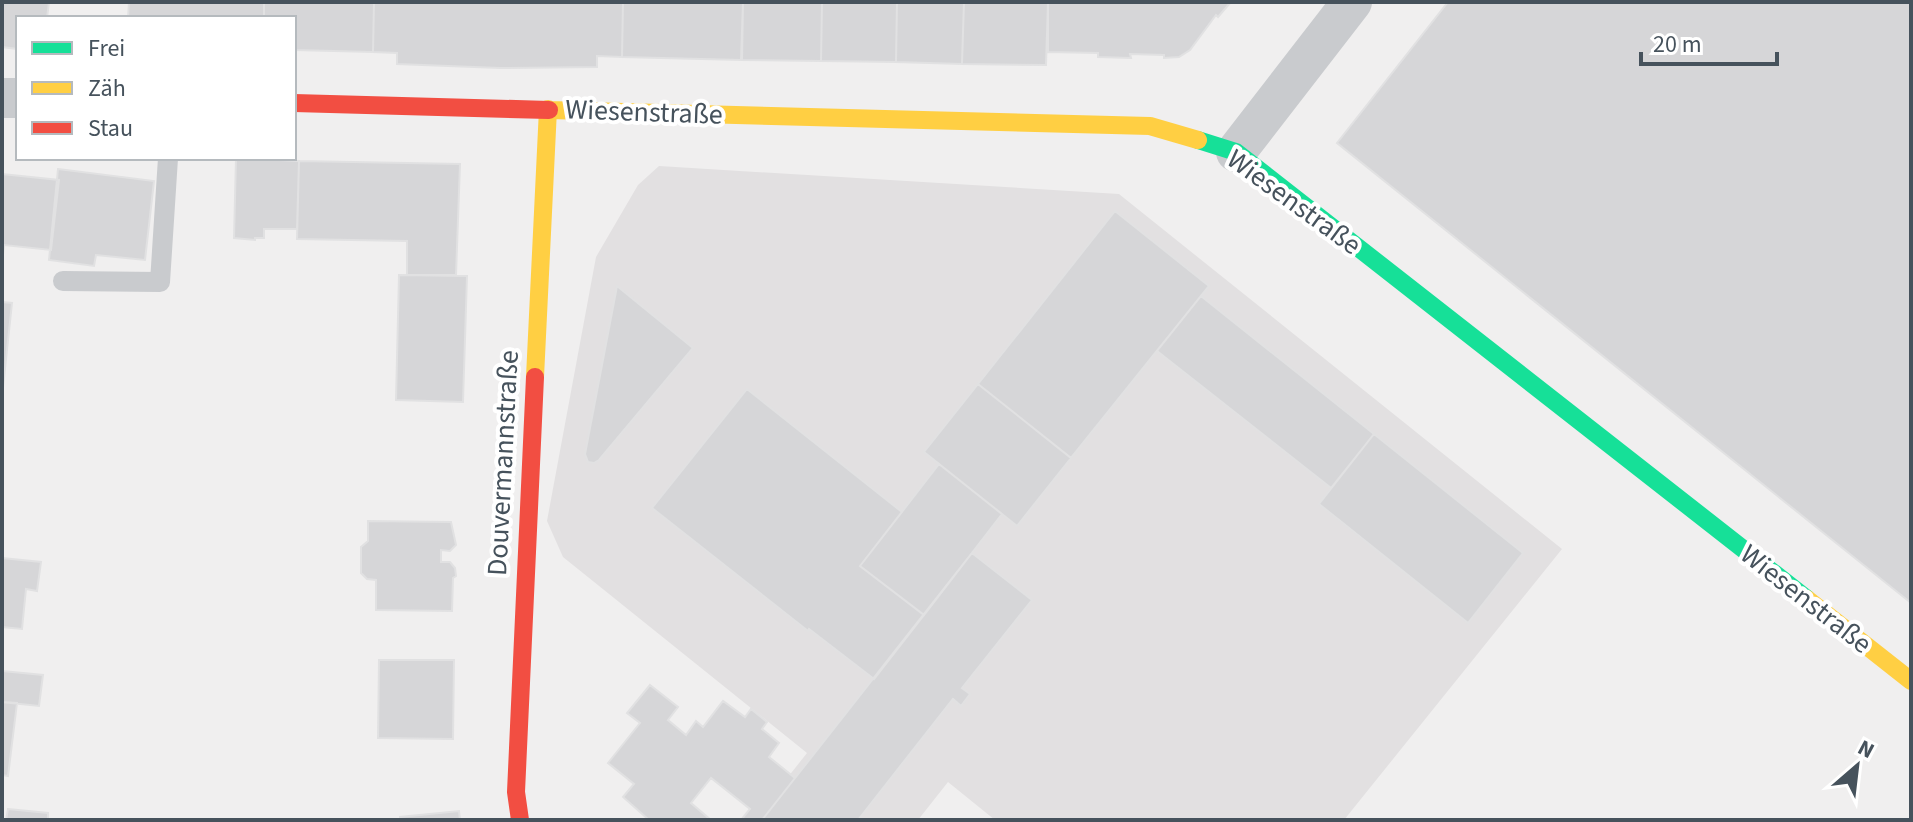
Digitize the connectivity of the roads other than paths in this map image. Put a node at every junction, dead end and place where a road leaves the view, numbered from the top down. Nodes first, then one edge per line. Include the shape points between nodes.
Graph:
1 (1352, 2) edge
2 (296, 103) edge
3 (548, 109) junction
4 (1236, 152) junction
5 (168, 160) edge
6 (63, 281) dead end
7 (1911, 681) edge
8 (520, 820) edge

1 - 4 street
2 - 3 street, Wiesenstraße
3 - 4 street, Wiesenstraße via 1150,126
3 - 8 street, Douvermannstraße via 517,776
4 - 7 street, Wiesenstraße
5 - 6 lane via 160,282

